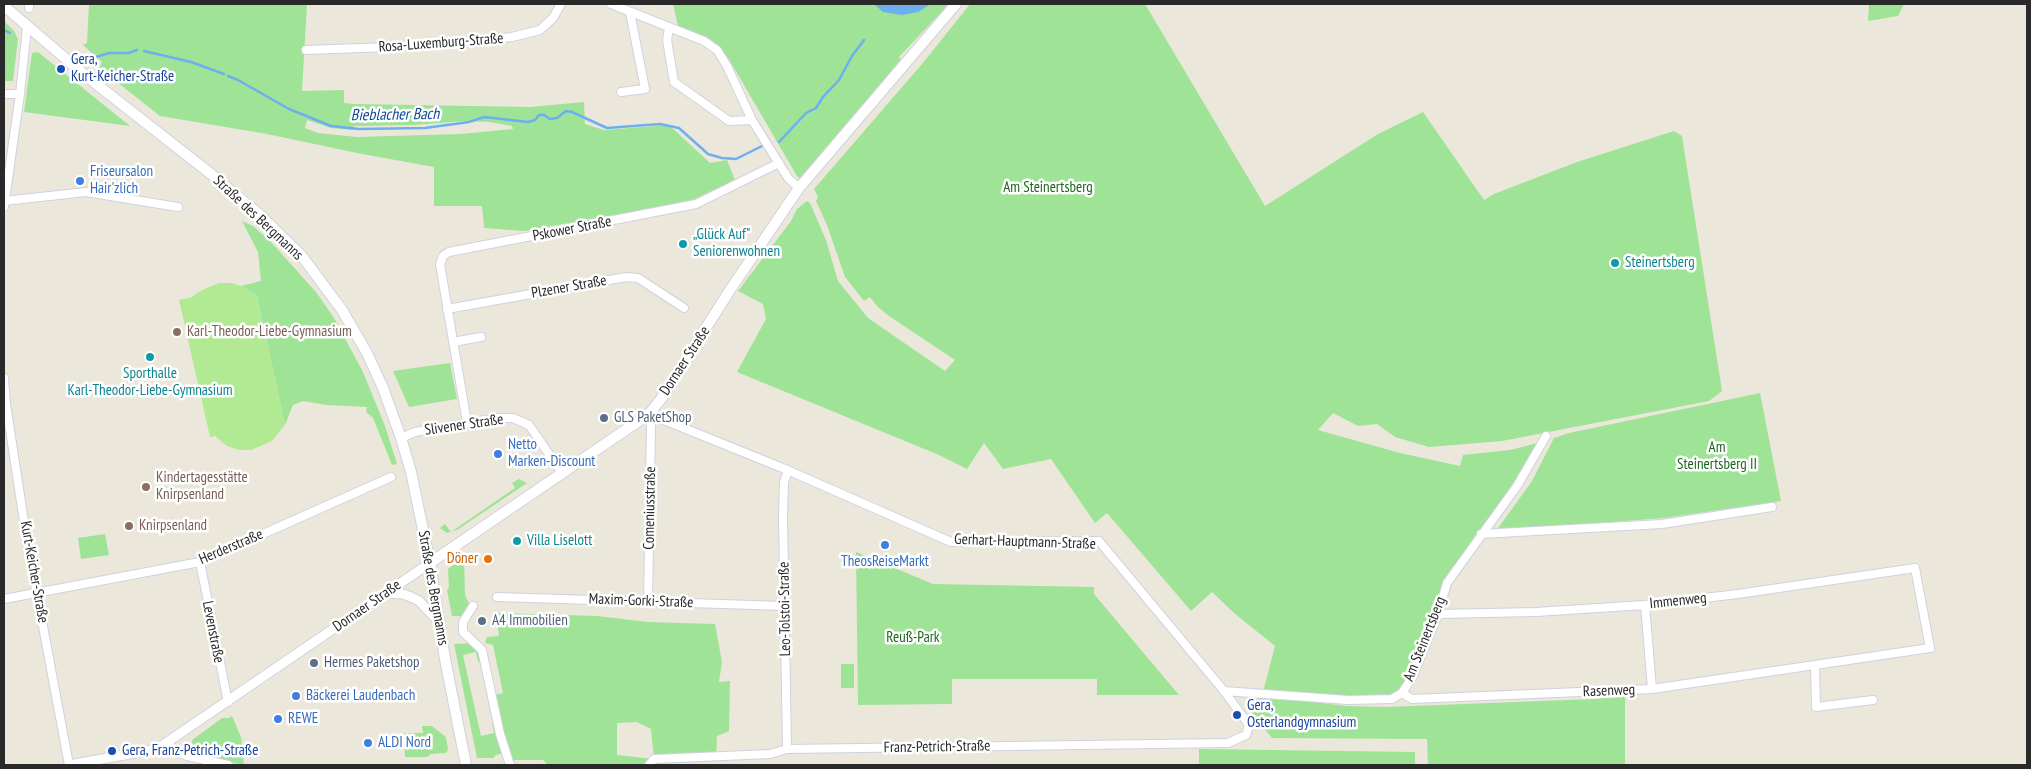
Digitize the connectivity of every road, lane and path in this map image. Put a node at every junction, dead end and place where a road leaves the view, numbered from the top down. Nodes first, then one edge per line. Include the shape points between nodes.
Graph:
1 (561, 4) edge
2 (611, 4) edge
3 (956, 4) edge
4 (4, 6) edge
5 (630, 12) junction
6 (27, 28) junction
7 (669, 28) junction
8 (306, 50) dead end
9 (621, 92) dead end
10 (4, 94) edge
11 (20, 94) junction
12 (752, 120) junction
13 (779, 163) junction
14 (799, 188) junction
15 (4, 200) edge
16 (4, 207) edge
17 (178, 207) dead end
18 (684, 308) dead end
19 (447, 309) junction
20 (481, 337) dead end
21 (453, 342) junction
22 (4, 378) edge
23 (649, 414) junction
24 (467, 423) junction
25 (406, 436) junction
26 (1546, 436) dead end
27 (788, 471) junction
28 (562, 473) junction
29 (391, 477) dead end
30 (1772, 507) dead end
31 (1481, 534) junction
32 (200, 562) junction
33 (430, 563) junction
34 (37, 593) junction
35 (386, 593) junction
36 (498, 597) dead end
37 (4, 598) edge
38 (648, 602) junction
39 (1645, 605) junction
40 (473, 606) dead end
41 (785, 606) junction
42 (1438, 614) junction
43 (439, 622) junction
44 (1930, 648) joint
45 (1815, 665) junction
46 (1652, 689) junction
47 (1224, 690) junction
48 (1402, 693) junction
49 (1873, 700) dead end
50 (228, 702) junction
51 (168, 743) junction
52 (1228, 743) joint
53 (787, 749) junction
54 (652, 762) edge
55 (69, 765) edge
56 (228, 765) edge
57 (466, 765) edge
58 (510, 765) edge

1 - 8 street, Rosa-Luxemburg-Straße via 553,18 540,30 512,38
2 - 5 street
3 - 14 main road, Dornaer Straße
4 - 6 main road, Straße des Bergmanns
5 - 7 street
5 - 9 street via 645,89
6 - 11 street
6 - 25 main road, Straße des Bergmanns via 255,211 301,255 342,310 367,353
7 - 12 street via 704,41 717,50
7 - 12 street via 667,40 674,82 730,121
10 - 11 street
11 - 15 street
12 - 13 street
13 - 14 street
13 - 19 street, Pskower Straße via 696,204 449,252 440,264
14 - 23 main road, Dornaer Straße
15 - 16 street
15 - 17 street via 86,192
18 - 19 street, Plzener Straße via 638,278 626,277
19 - 21 street, Pskower Straße
20 - 21 street
21 - 24 street, Pskower Straße
22 - 34 street, Kurt-Keicher-Straße
23 - 27 street, Gerhart-Hauptmann-Straße
23 - 28 main road, Dornaer Straße
23 - 38 street, Comeniusstraße
24 - 25 street, Slivener Straße
24 - 28 street, Slivener Straße via 497,418 521,420
25 - 33 main road, Straße des Bergmanns
26 - 31 street, Am Steinertsberg via 1517,486
27 - 41 street, Leo-Tolstoi-Straße via 784,482
27 - 47 street, Gerhart-Hauptmann-Straße via 951,542 1099,541
28 - 33 main road, Dornaer Straße
29 - 32 street, Herderstraße
30 - 31 street via 1662,524
31 - 42 street, Am Steinertsberg via 1447,583
32 - 34 street, Herderstraße
32 - 50 street, Levenstraße
33 - 35 street, Dornaer Straße
33 - 43 main road, Straße des Bergmanns
34 - 37 street, Herderstraße
34 - 55 street, Kurt-Keicher-Straße
35 - 43 street via 411,597
35 - 50 street, Dornaer Straße
36 - 38 street, Maxim-Gorki-Straße
38 - 41 street, Maxim-Gorki-Straße
39 - 42 street, Immenweg
39 - 44 street, Immenweg via 1916,568
39 - 46 street
40 - 58 street, Straße des Bergmanns via 463,622 463,632 482,650
41 - 53 street, Leo-Tolstoi-Straße
42 - 48 street, Am Steinertsberg via 1412,678
43 - 57 main road, Straße des Bergmanns
44 - 45 street, Rasenweg
45 - 46 street, Rasenweg
45 - 49 street via 1816,707
46 - 48 street, Rasenweg via 1412,699
47 - 48 street, Am Steinertsberg via 1348,700 1392,699
47 - 52 street, Gerhart-Hauptmann-Straße via 1249,725 1246,735
50 - 51 street, Dornaer Straße
51 - 55 street, Dornaer Straße via 157,749
51 - 56 street via 175,751 187,756
52 - 53 street, Franz-Petrich-Straße
53 - 54 street, Franz-Petrich-Straße via 770,754

